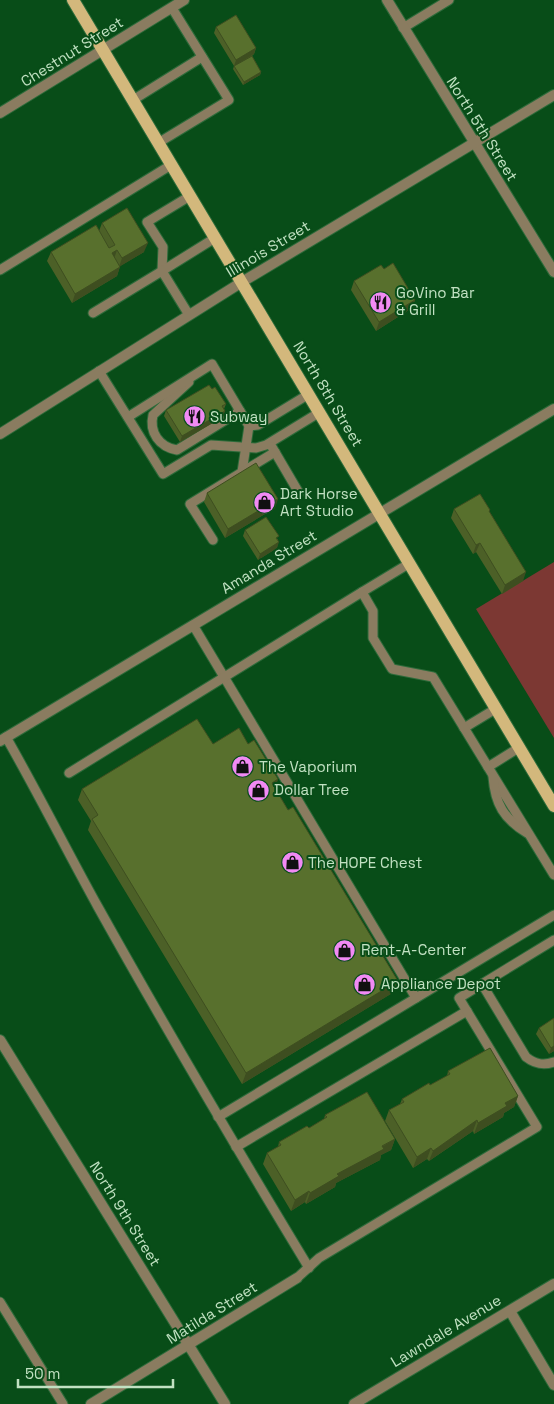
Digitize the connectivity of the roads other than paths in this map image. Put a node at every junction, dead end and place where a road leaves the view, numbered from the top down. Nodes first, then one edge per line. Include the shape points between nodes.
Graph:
1 (73, 0) edge
2 (184, 0) edge
3 (387, 0) edge
4 (449, 0) edge
5 (172, 8) junction
6 (403, 28) junction
7 (103, 50) junction
8 (202, 57) junction
9 (554, 95) edge
10 (133, 100) junction
11 (0, 113) edge
12 (158, 143) junction
13 (473, 144) junction
14 (171, 165) junction
15 (190, 196) junction
16 (215, 238) junction
17 (550, 257) edge
18 (0, 270) edge
19 (162, 271) junction
20 (554, 272) edge
21 (242, 282) junction
22 (93, 313) dead end
23 (189, 315) junction
24 (99, 372) junction
25 (194, 376) junction
26 (309, 394) junction
27 (554, 409) edge
28 (240, 411) junction
29 (320, 412) junction
30 (128, 417) junction
31 (250, 426) junction
32 (0, 434) edge
33 (269, 443) junction
34 (246, 447) junction
35 (275, 452) junction
36 (242, 472) junction
37 (299, 493) dead end
38 (380, 512) junction
39 (213, 540) dead end
40 (410, 563) junction
41 (362, 592) junction
42 (193, 625) junction
43 (224, 677) junction
44 (497, 708) junction
45 (0, 728) edge
46 (464, 728) junction
47 (3, 739) edge
48 (520, 747) junction
49 (490, 770) junction
50 (69, 773) dead end
51 (554, 806) edge
52 (554, 876) edge
53 (554, 916) edge
54 (554, 940) edge
55 (482, 984) junction
56 (416, 998) junction
57 (467, 1011) junction
58 (0, 1040) edge
59 (554, 1062) edge
60 (218, 1117) junction
61 (236, 1147) junction
62 (309, 1268) junction
63 (297, 1278) joint
64 (554, 1284) edge
65 (0, 1302) edge
66 (510, 1311) junction
67 (189, 1345) junction
68 (554, 1385) edge
69 (63, 1404) edge
70 (91, 1404) edge
71 (225, 1404) edge
72 (354, 1404) edge

1 - 7 main road, North 8th Street
2 - 5 street, Chestnut Street
3 - 6 street, North 5th Street
4 - 6 lane
5 - 7 street, Chestnut Street
5 - 8 lane
6 - 13 street, North 5th Street
7 - 10 main road, North 8th Street
7 - 11 street, Chestnut Street
8 - 10 lane
8 - 12 lane via 229,100
9 - 13 street, Illinois Street
10 - 12 main road, North 8th Street
12 - 14 main road, North 8th Street
13 - 17 street, North 5th Street
13 - 21 street, Illinois Street
14 - 15 main road, North 8th Street
14 - 18 lane
15 - 16 main road, North 8th Street
15 - 19 lane via 147,222 163,247
16 - 19 lane
16 - 21 main road, North 8th Street
17 - 20 street, North 5th Street
19 - 22 lane
19 - 23 lane
21 - 23 street, Illinois Street
21 - 26 main road, North 8th Street
23 - 24 street, Illinois Street
24 - 30 lane
24 - 32 street, Illinois Street
25 - 28 lane via 212,364
25 - 28 lane via 153,415 151,423 159,442 177,450
25 - 30 lane
26 - 29 main road, North 8th Street
26 - 31 lane via 258,425
27 - 38 street, Amanda Street
28 - 31 lane
29 - 33 lane
29 - 38 main road, North 8th Street
30 - 34 lane via 163,474 211,445
31 - 34 lane
33 - 34 lane via 256,448
33 - 35 lane
34 - 36 lane
35 - 36 lane
35 - 37 lane
36 - 39 lane via 190,504
38 - 40 main road, North 8th Street
38 - 42 street, Amanda Street
40 - 41 lane
40 - 44 main road, North 8th Street
41 - 43 lane
41 - 46 lane via 373,611 373,638 392,669 433,677
42 - 43 lane
42 - 47 street, Amanda Street
43 - 50 lane
43 - 56 lane
44 - 46 lane
44 - 48 main road, North 8th Street
45 - 47 street
46 - 49 lane
47 - 60 lane via 34,784 97,906
48 - 49 lane
48 - 51 main road, North 8th Street
49 - 52 lane
53 - 56 lane
54 - 55 lane
55 - 57 lane via 459,998
55 - 59 lane via 526,1057 547,1065
56 - 60 lane
57 - 61 lane
57 - 62 lane via 537,1127 319,1258
58 - 67 street, North 9th Street
60 - 61 lane
61 - 62 lane
62 - 63 lane
63 - 67 street, Matilda Street
64 - 66 street, Lawndale Avenue
65 - 69 lane
66 - 68 street
66 - 72 street, Lawndale Avenue
67 - 70 street, Matilda Street
67 - 71 street, North 9th Street

